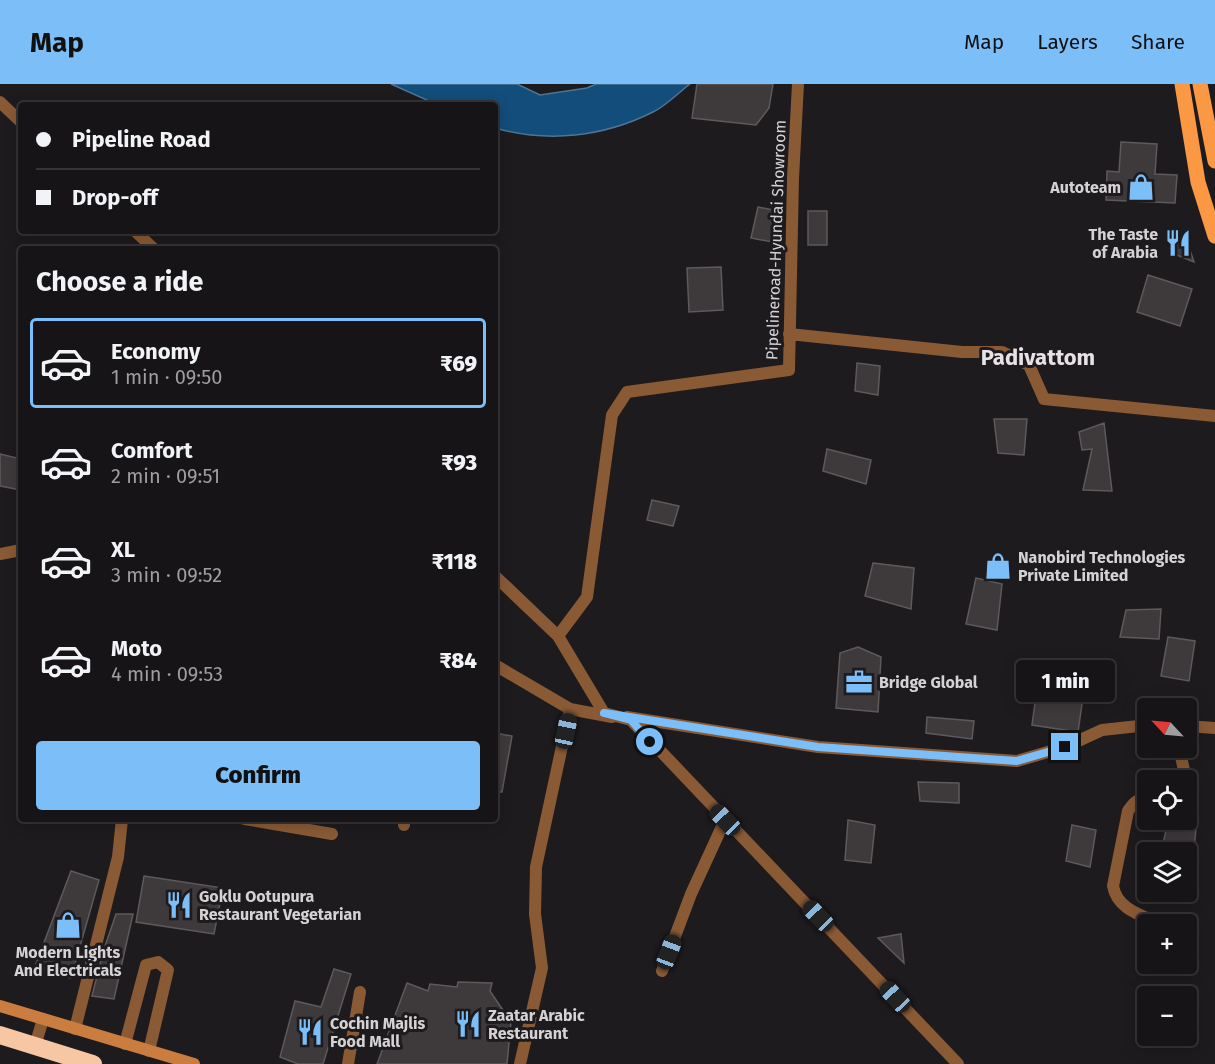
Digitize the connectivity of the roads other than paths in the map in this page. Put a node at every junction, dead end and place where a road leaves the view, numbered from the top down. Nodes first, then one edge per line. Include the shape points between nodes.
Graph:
1 (798, 84) edge
2 (1182, 84) edge
3 (1200, 84) edge
4 (0, 102) edge
5 (18, 119) edge
6 (1215, 161) edge
7 (138, 234) edge
8 (1215, 236) edge
9 (151, 246) edge
10 (789, 334) junction
11 (1215, 416) edge
12 (18, 551) edge
13 (0, 554) edge
14 (498, 579) edge
15 (558, 636) junction
16 (498, 667) edge
17 (570, 709) junction
18 (604, 713) junction
19 (631, 720) junction
20 (1137, 726) edge
21 (1197, 727) edge
22 (1215, 728) edge
23 (1137, 801) edge
24 (725, 820) junction
25 (122, 822) edge
26 (262, 822) edge
27 (332, 834) dead end
28 (1140, 914) edge
29 (662, 972) dead end
30 (360, 992) dead end
31 (0, 1006) edge
32 (43, 1019) junction
33 (75, 1029) junction
34 (0, 1035) edge
35 (125, 1044) junction
36 (35, 1046) junction
37 (149, 1051) junction
38 (93, 1064) edge
39 (194, 1064) edge
40 (348, 1064) edge
41 (520, 1064) edge
42 (958, 1064) edge

1 - 10 street, Pipelineroad-Hyundai Showroom
2 - 8 main road via 1198,182
3 - 6 main road
4 - 5 street
7 - 9 street
10 - 11 street via 962,352 1002,352 1029,365 1044,399
10 - 15 street, Pipelineroad-Hyundai Showroom via 789,370 627,392 612,416 587,597
12 - 13 street
14 - 15 street
15 - 18 street
16 - 17 street
17 - 19 street
17 - 41 street via 536,867 542,968
18 - 19 street
18 - 20 street via 818,747 1017,761 1065,747 1102,730
19 - 24 street
21 - 22 street
23 - 28 street via 1128,811 1113,886 1115,898
24 - 29 street via 691,894
24 - 42 street
25 - 33 street via 118,857
26 - 27 street
30 - 40 street
31 - 32 street
32 - 33 street
32 - 36 street
33 - 35 street
34 - 36 highway
35 - 37 street
35 - 37 street via 146,965 158,962 168,970
36 - 38 highway
37 - 39 street

